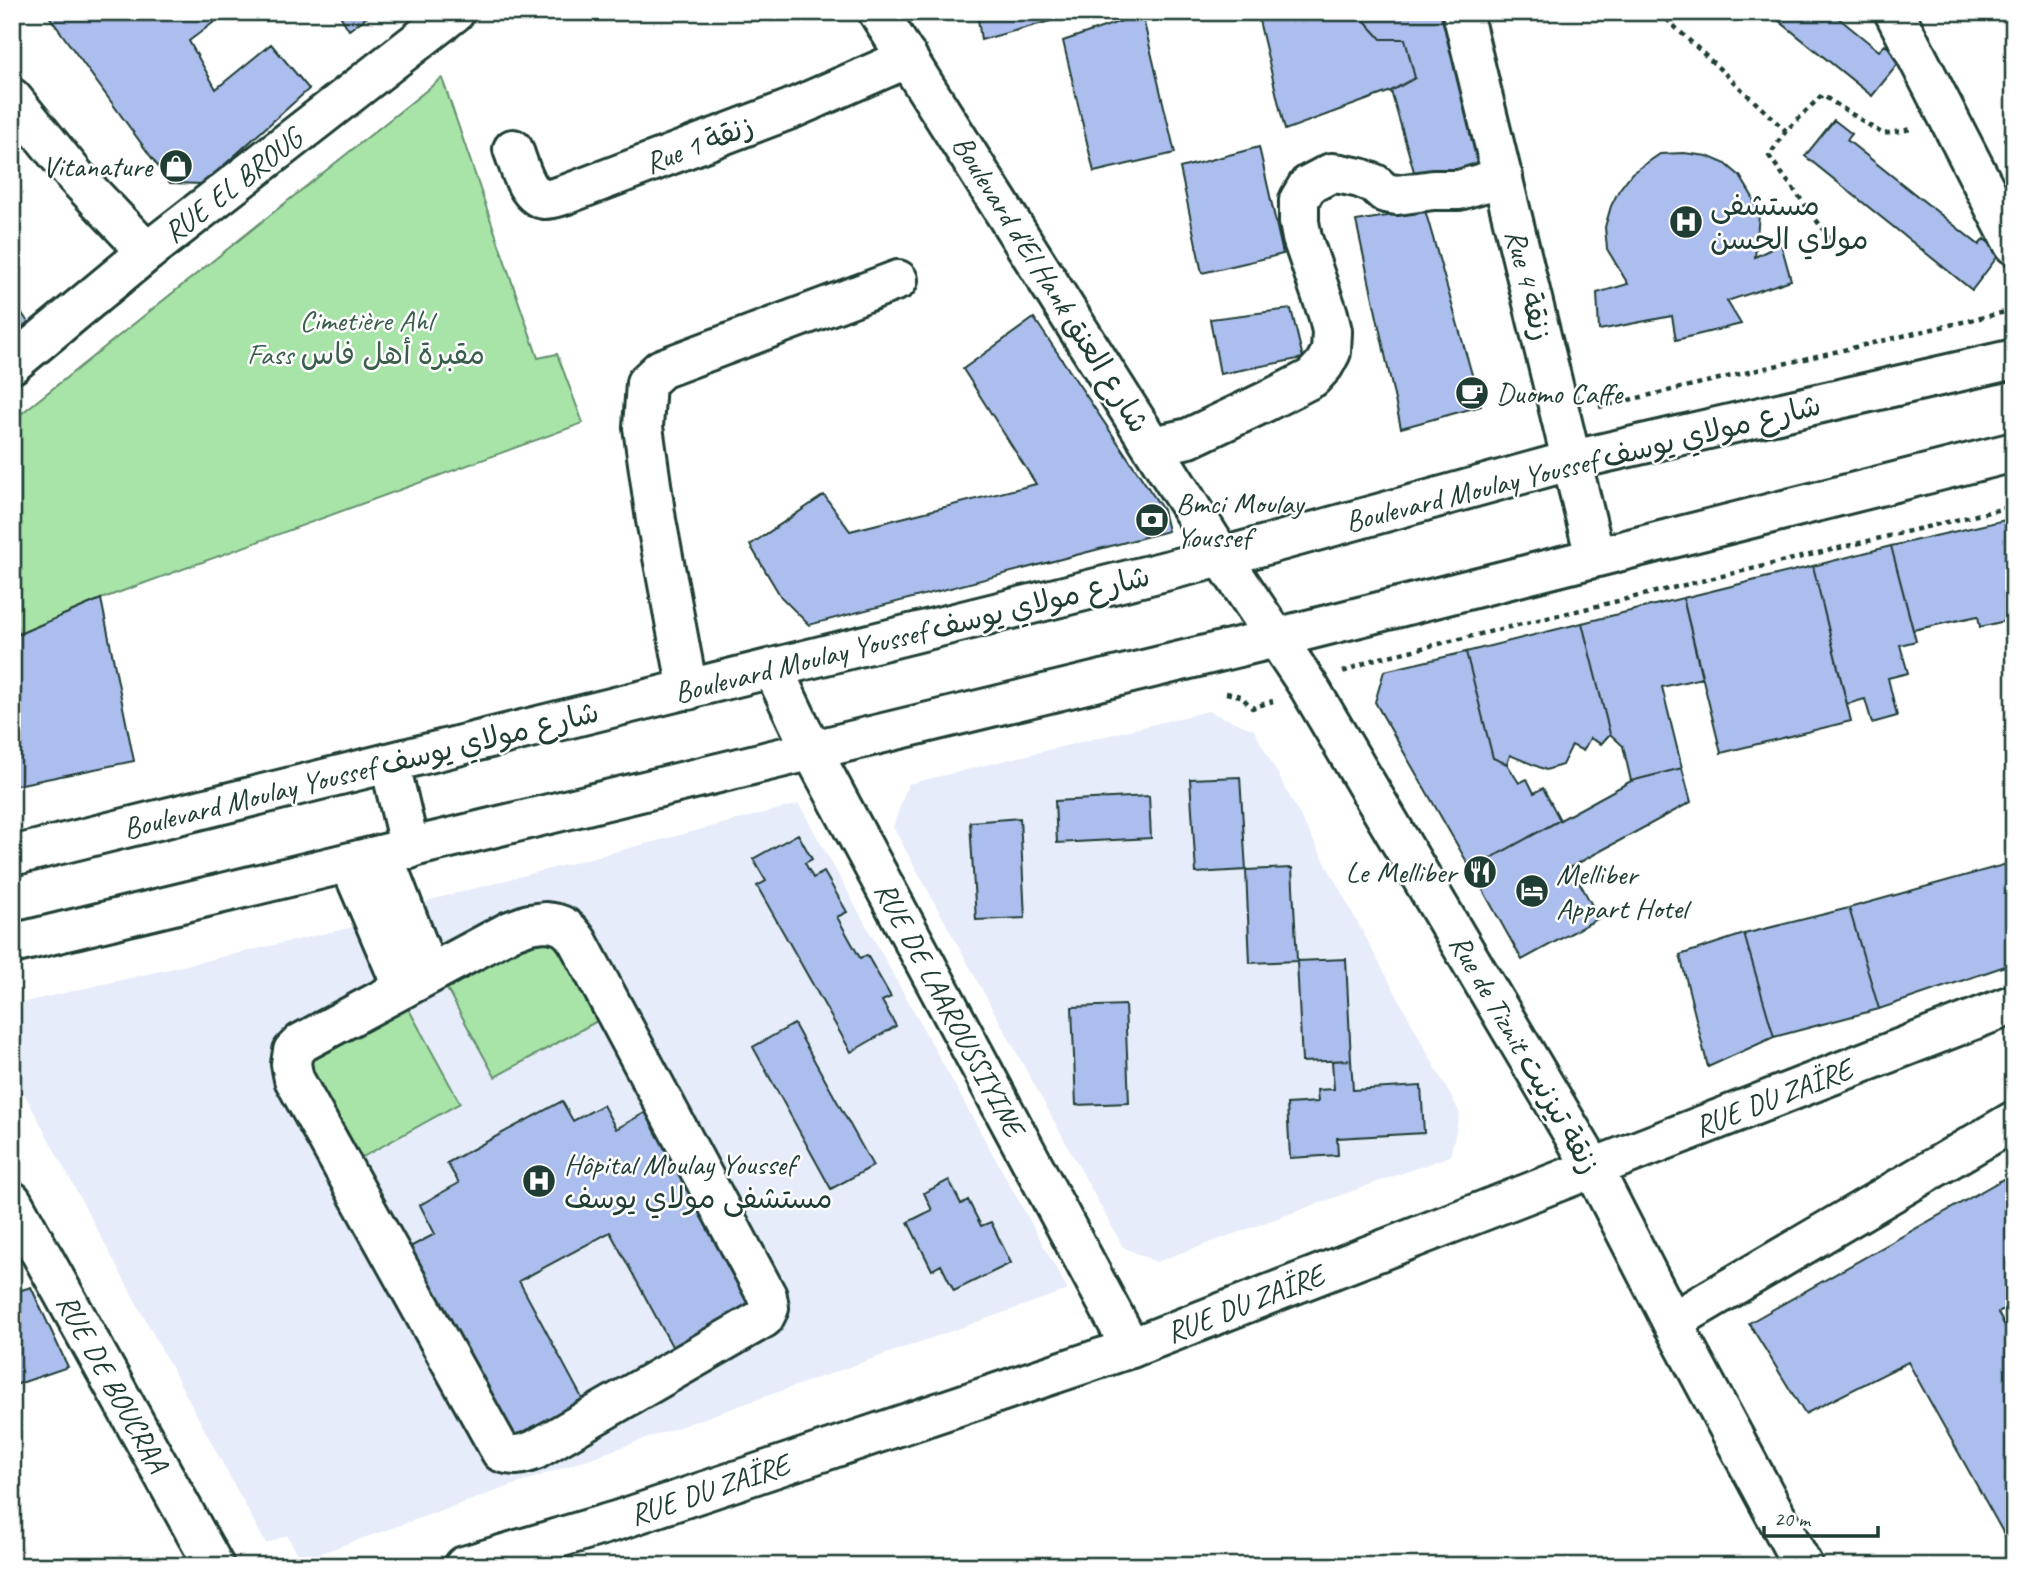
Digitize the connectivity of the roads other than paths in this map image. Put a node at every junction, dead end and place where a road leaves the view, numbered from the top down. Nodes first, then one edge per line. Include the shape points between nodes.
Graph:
1 (456, 12) edge
2 (878, 12) edge
3 (1462, 12) edge
4 (1894, 12) edge
5 (908, 58) junction
6 (12, 98) edge
7 (513, 149) dead end
8 (1503, 177) junction
9 (2014, 245) edge
10 (147, 252) junction
11 (898, 280) dead end
12 (2014, 359) edge
13 (12, 364) edge
14 (1153, 446) junction
15 (2014, 452) edge
16 (1573, 460) junction
17 (1222, 557) junction
18 (1595, 557) junction
19 (1276, 638) junction
20 (773, 669) junction
21 (688, 690) junction
22 (812, 751) junction
23 (390, 764) junction
24 (12, 856) edge
25 (381, 856) junction
26 (12, 944) edge
27 (416, 981) junction
28 (2014, 1004) edge
29 (2014, 1121) edge
30 (1593, 1168) junction
31 (12, 1200) edge
32 (1672, 1322) junction
33 (1131, 1348) junction
34 (214, 1566) edge
35 (464, 1566) edge
36 (1803, 1566) edge

1 - 10 street, RUE EL BROUG
2 - 5 street, Boulevard d'El Hank شارع العنق
3 - 8 street, Rue 4 زنقة
4 - 9 street
5 - 7 street, Rue 1 زنقة via 791,109 551,198 542,199 528,185
5 - 14 street, Boulevard d'El Hank شارع العنق
6 - 10 street via 76,177
8 - 14 street via 1459,190 1397,195 1360,177 1341,174 1331,173 1308,185 1299,200 1299,222 1332,331 1331,352 1324,365 1312,378 1265,402 1189,438
8 - 16 street, Rue 4 زنقة
10 - 13 street, RUE EL BROUG
11 - 21 street via 661,369 646,383 643,427
12 - 16 street, Boulevard Moulay Youssef شارع مولاي يوسف
14 - 17 street, Boulevard d'El Hank شارع العنق
15 - 18 street
16 - 17 street, Boulevard Moulay Youssef شارع مولاي يوسف
16 - 18 street, Rue 4 زنقة
17 - 19 street, Rue de Tiznit زنقة تيزنيت
17 - 20 street, Boulevard Moulay Youssef شارع مولاي يوسف
18 - 19 street
19 - 22 street
19 - 30 street, Rue de Tiznit زنقة تيزنيت
20 - 21 street, Boulevard Moulay Youssef شارع مولاي يوسف
20 - 22 street, RUE DE LAAROUSSIYINE
21 - 23 street, Boulevard Moulay Youssef شارع مولاي يوسف
22 - 25 street
22 - 33 street, RUE DE LAAROUSSIYINE
23 - 24 street, Boulevard Moulay Youssef شارع مولاي يوسف
23 - 25 street
25 - 26 street
25 - 27 street
27 - 27 street via 301,1044 293,1051 294,1079 501,1452 522,1455 764,1318 769,1308 767,1296 571,931 559,922 529,924
28 - 30 street, RUE DU ZAÏRE
29 - 32 street
30 - 32 street, Rue de Tiznit زنقة تيزنيت
30 - 33 street, RUE DU ZAÏRE
31 - 34 street, RUE DE BOUCRAA
32 - 36 street, Rue de Tiznit زنقة تيزنيت
33 - 35 street, RUE DU ZAÏRE via 619,1520

